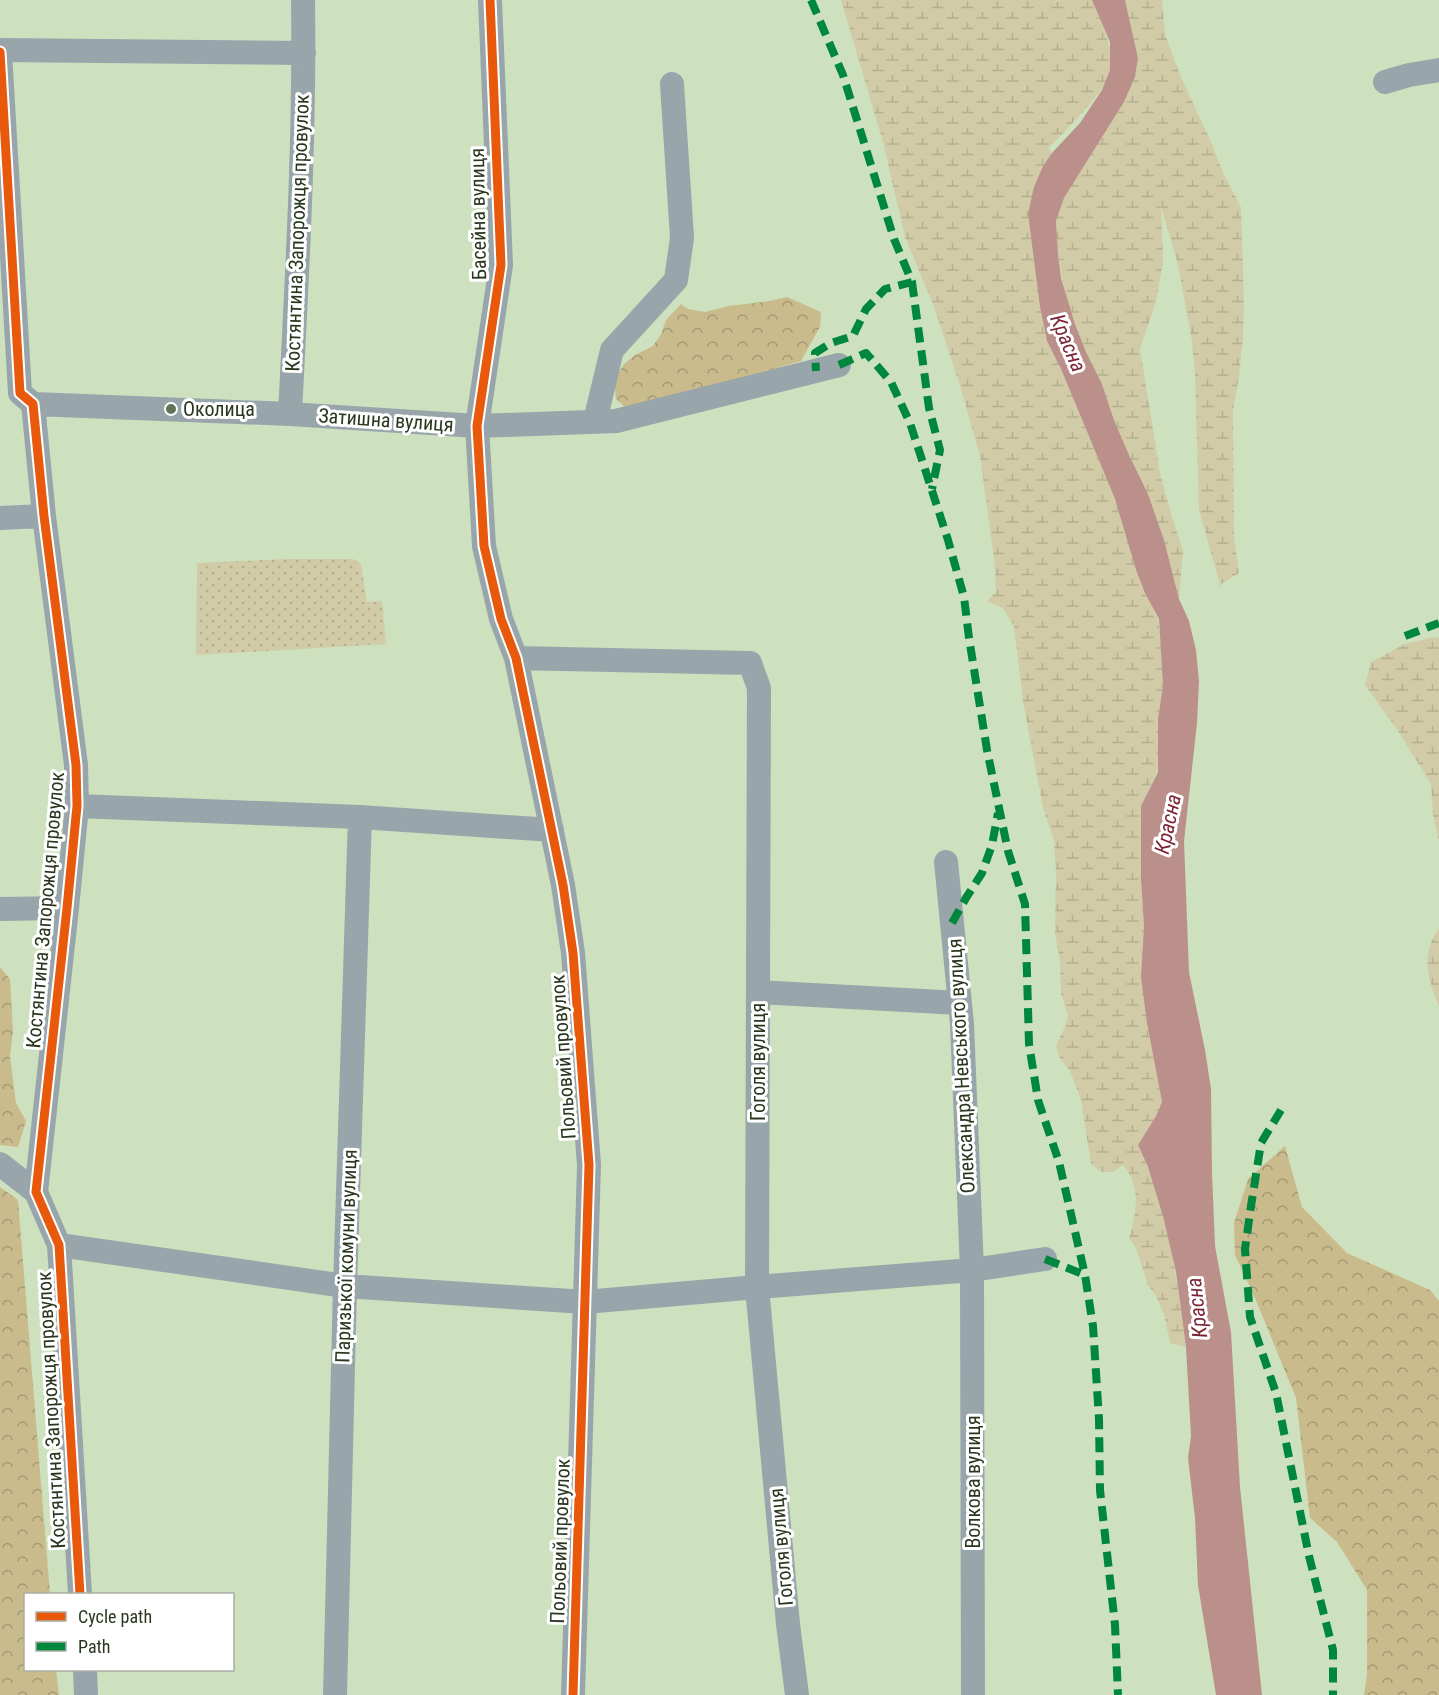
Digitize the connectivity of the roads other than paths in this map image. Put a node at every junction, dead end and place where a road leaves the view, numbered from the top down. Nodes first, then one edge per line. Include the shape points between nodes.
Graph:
1 (303, 0) edge
2 (490, 0) edge
3 (0, 51) edge
4 (304, 53) junction
5 (1439, 70) edge
6 (1385, 82) dead end
7 (672, 84) dead end
8 (839, 365) dead end
9 (33, 404) junction
10 (290, 414) junction
11 (595, 422) junction
12 (477, 426) junction
13 (44, 516) junction
14 (0, 518) edge
15 (516, 658) junction
16 (77, 806) junction
17 (360, 817) junction
18 (552, 830) junction
19 (946, 862) dead end
20 (67, 908) junction
21 (0, 909) edge
22 (759, 992) junction
23 (960, 1003) junction
24 (0, 1164) edge
25 (36, 1192) junction
26 (59, 1245) junction
27 (1045, 1259) dead end
28 (972, 1270) junction
29 (345, 1286) junction
30 (757, 1287) junction
31 (585, 1302) junction
32 (80, 1593) edge
33 (85, 1671) edge
34 (86, 1695) edge
35 (335, 1695) edge
36 (573, 1695) edge
37 (797, 1695) edge
38 (973, 1695) edge

1 - 4 street, Костянтина Запорожця провулок
2 - 12 street, Басейна вулиця via 501,265
3 - 4 street, Костянтина Запорожця провулок
3 - 9 street, Костянтина Запорожця провулок via 20,393
4 - 10 street, Костянтина Запорожця провулок
5 - 6 street
7 - 11 street via 681,238 676,280 612,350
8 - 11 street, Затишна вулиця via 616,421
9 - 10 street, Затишна вулиця
9 - 13 street, Костянтина Запорожця провулок
10 - 12 street, Затишна вулиця
11 - 12 street, Затишна вулиця
12 - 15 street, Польовий провулок via 484,546 501,619
13 - 14 street
13 - 16 street, Костянтина Запорожця провулок via 76,765
15 - 18 street, Польовий провулок
15 - 22 street, Гоголя вулиця via 750,663 759,688
16 - 17 street
16 - 20 street, Костянтина Запорожця провулок
17 - 18 street
17 - 29 street, Паризької комуни вулиця
18 - 31 street, Польовий провулок via 573,953 589,1165
19 - 23 street, Олександра Невського вулиця
20 - 21 street
20 - 25 street, Костянтина Запорожця провулок
22 - 23 street
22 - 30 street, Гоголя вулиця
23 - 28 street, Олександра Невського вулиця
24 - 25 street
25 - 26 street, Костянтина Запорожця провулок
26 - 29 street
26 - 32 street, Костянтина Запорожця провулок
27 - 28 street
28 - 30 street
28 - 38 street, Волкова вулиця
29 - 31 street
29 - 35 street, Паризької комуни вулиця
30 - 31 street
30 - 37 street, Гоголя вулиця
31 - 36 street, Польовий провулок
33 - 34 street

